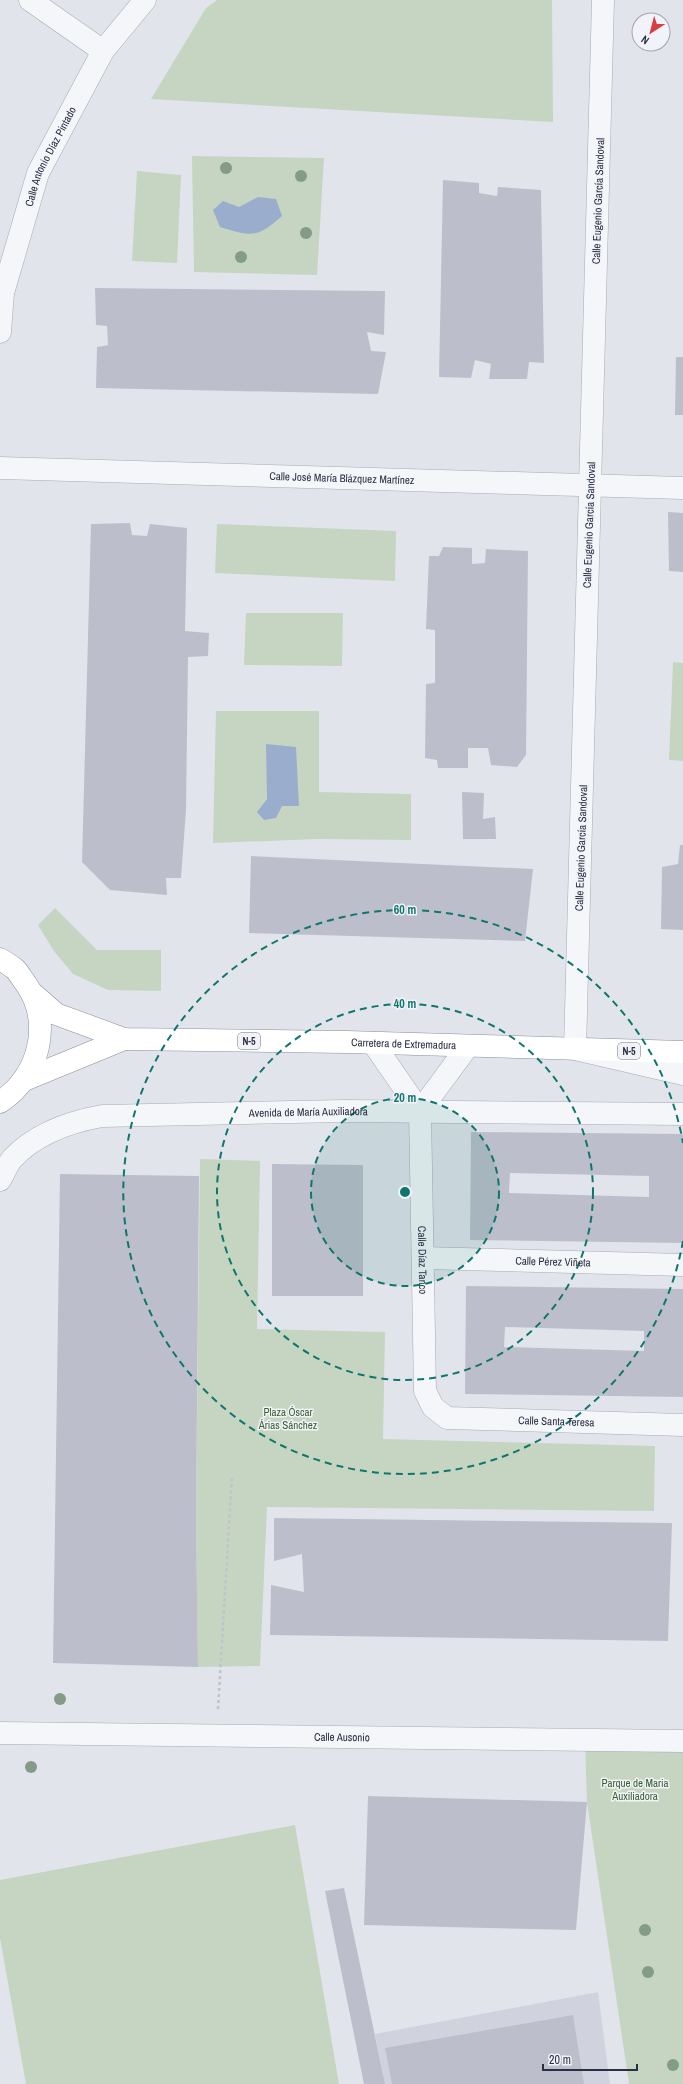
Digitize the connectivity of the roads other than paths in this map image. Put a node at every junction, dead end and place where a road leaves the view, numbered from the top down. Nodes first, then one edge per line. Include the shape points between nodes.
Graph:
1 (30, 0) edge
2 (144, 0) edge
3 (603, 0) edge
4 (103, 51) junction
5 (0, 332) edge
6 (0, 468) edge
7 (590, 485) junction
8 (683, 488) edge
9 (0, 946) edge
10 (8, 964) edge
11 (32, 994) junction
12 (124, 1039) junction
13 (373, 1043) junction
14 (468, 1046) junction
15 (683, 1047) edge
16 (575, 1049) junction
17 (635, 1051) junction
18 (683, 1052) edge
19 (683, 1074) edge
20 (24, 1080) junction
21 (0, 1102) edge
22 (420, 1111) junction
23 (683, 1114) edge
24 (0, 1180) edge
25 (423, 1258) junction
26 (683, 1265) edge
27 (433, 1407) joint
28 (683, 1425) edge
29 (0, 1733) edge
30 (683, 1741) edge

1 - 4 street
2 - 4 street, Calle Antonio Díaz Pintado
3 - 7 street, Calle Eugenio García Sandoval
4 - 5 street, Calle Antonio Díaz Pintado via 38,173 3,293
6 - 7 street, Calle José María Blázquez Martínez
7 - 8 street, Calle José María Blázquez Martínez
7 - 16 street, Calle Eugenio García Sandoval
9 - 10 street
10 - 11 highway, Carretera de Extremadura / N-5
11 - 12 highway, Carretera de Extremadura / N-5 via 56,1014
11 - 20 highway, Carretera de Extremadura / N-5 via 39,1015 40,1038 35,1060
12 - 13 highway, Carretera de Extremadura / N-5
12 - 20 highway, Carretera de Extremadura / N-5
13 - 14 highway, Carretera de Extremadura / N-5
13 - 22 street
14 - 16 highway, Carretera de Extremadura / N-5
14 - 22 street
15 - 17 street
16 - 17 highway, Carretera de Extremadura / N-5
16 - 19 street
17 - 18 highway, Carretera de Extremadura / N-5
20 - 21 highway, Carretera de Extremadura / N-5 via 11,1095
22 - 23 street, Avenida de María Auxiliadora
22 - 24 street, Avenida de María Auxiliadora via 102,1116 78,1120 33,1140 11,1160
22 - 25 street, Calle Díaz Tanco
25 - 26 street, Calle Pérez Viñeta
25 - 27 street, Calle Díaz Tanco via 425,1391
27 - 28 street, Calle Santa Teresa via 447,1418
29 - 30 street, Calle Ausonio

